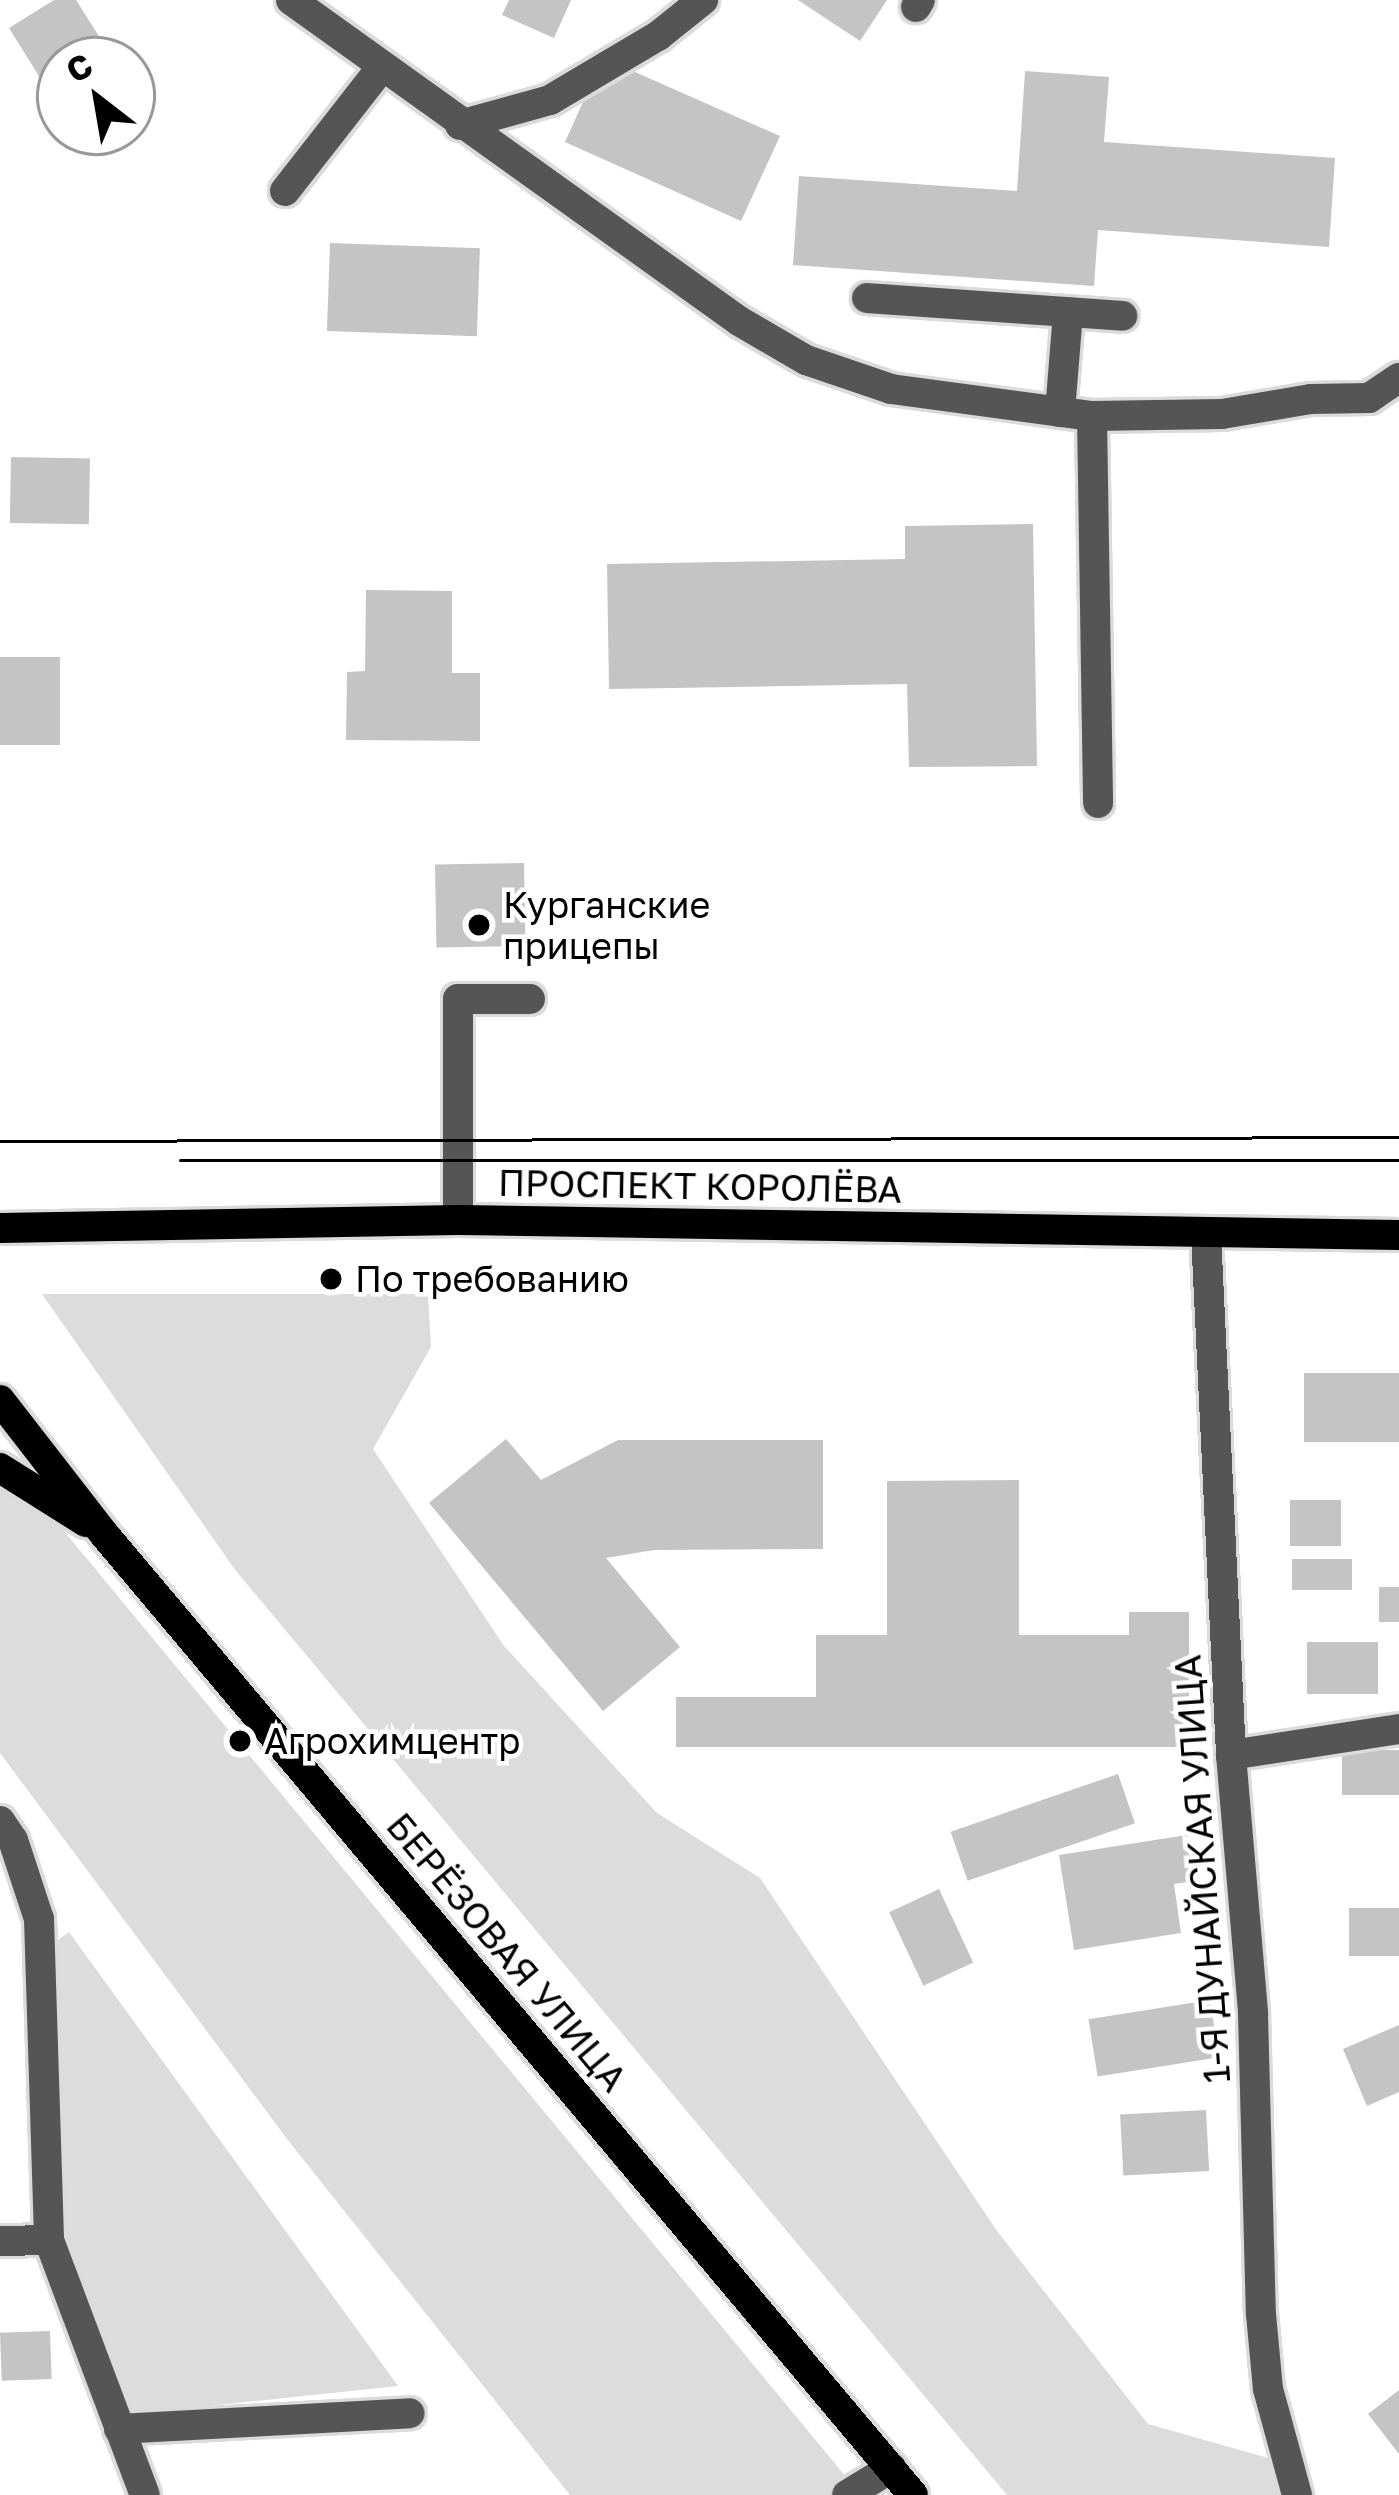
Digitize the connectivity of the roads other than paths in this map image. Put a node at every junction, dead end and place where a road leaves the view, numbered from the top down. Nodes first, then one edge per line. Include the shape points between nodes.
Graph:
1 (291, 0) edge
2 (703, 0) edge
3 (382, 67) junction
4 (460, 125) junction
5 (285, 191) dead end
6 (867, 298) dead end
7 (1068, 312) junction
8 (1122, 316) dead end
9 (1399, 378) edge
10 (1060, 412) junction
11 (1092, 416) junction
12 (1098, 803) dead end
13 (530, 999) dead end
14 (458, 1220) junction
15 (0, 1228) edge
16 (1206, 1234) junction
17 (1399, 1235) edge
18 (0, 1400) edge
19 (0, 1468) edge
20 (104, 1534) junction
21 (1399, 1729) edge
22 (1231, 1755) junction
23 (0, 1821) edge
24 (49, 2240) junction
25 (0, 2241) edge
26 (410, 2413) dead end
27 (119, 2429) junction
28 (891, 2468) junction
29 (145, 2495) edge
30 (847, 2495) edge
31 (913, 2495) edge
32 (1297, 2495) edge

1 - 3 street
2 - 4 street via 550,100
3 - 4 street
3 - 5 street
4 - 10 street via 806,360 891,389
6 - 7 street
7 - 8 street
7 - 10 street
9 - 11 street via 1369,398 1222,414
10 - 11 street
11 - 12 street
13 - 14 street via 458,999
14 - 15 main road, ПРОСПЕКТ КОРОЛЁВА
14 - 16 main road, ПРОСПЕКТ КОРОЛЁВА
16 - 17 main road, ПРОСПЕКТ КОРОЛЁВА
16 - 22 street, 1-Я ДУНАЙСКАЯ УЛИЦА
18 - 20 main road, БЕРЁЗОВАЯ УЛИЦА
19 - 20 main road
20 - 28 main road, БЕРЁЗОВАЯ УЛИЦА
21 - 22 street
22 - 32 street, 1-Я ДУНАЙСКАЯ УЛИЦА via 1253,2014 1268,2390
23 - 24 street via 39,1919
24 - 25 street
24 - 27 street
26 - 27 street
27 - 29 street
28 - 30 street
28 - 31 main road, БЕРЁЗОВАЯ УЛИЦА

